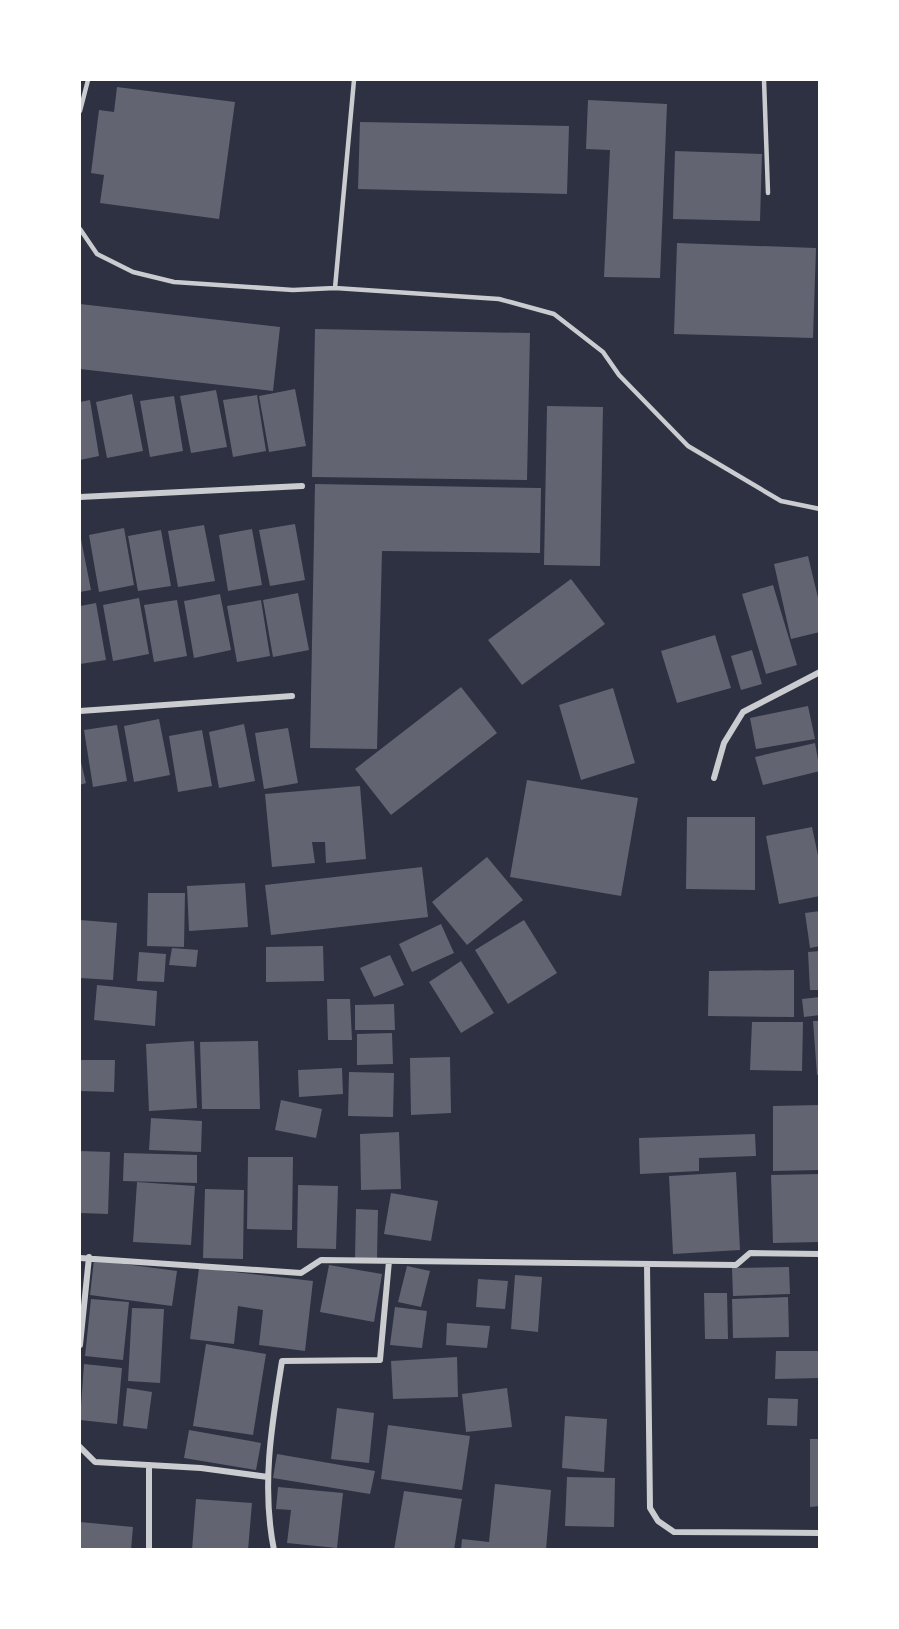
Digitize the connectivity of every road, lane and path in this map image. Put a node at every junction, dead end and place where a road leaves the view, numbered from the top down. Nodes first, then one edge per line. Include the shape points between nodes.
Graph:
1 (88, 80) edge
2 (354, 80) edge
3 (764, 80) edge
4 (80, 111) edge
5 (768, 193) dead end
6 (80, 229) edge
7 (335, 288) junction
8 (302, 486) dead end
9 (80, 497) edge
10 (819, 509) edge
11 (819, 672) edge
12 (292, 696) dead end
13 (80, 711) edge
14 (714, 778) dead end
15 (819, 1254) edge
16 (89, 1257) junction
17 (80, 1258) edge
18 (389, 1261) junction
19 (647, 1264) junction
20 (80, 1345) edge
21 (80, 1447) edge
22 (149, 1465) junction
23 (268, 1477) junction
24 (819, 1533) edge
25 (149, 1550) edge
26 (274, 1550) edge

1 - 4 lane
2 - 7 lane
3 - 5 lane
6 - 7 lane via 97,254 133,272 174,282 293,290
7 - 10 lane via 498,299 554,314 603,352 619,375 688,446 781,501
8 - 9 street
11 - 14 street via 743,712 724,743
12 - 13 street
15 - 19 street via 750,1253 736,1265
16 - 17 street
16 - 18 street via 301,1273 321,1260
16 - 20 street
18 - 19 street
18 - 23 street via 380,1360 282,1361 269,1437
19 - 24 street via 651,1508 658,1521 674,1532
21 - 22 street via 95,1462
22 - 23 street
22 - 25 street
23 - 26 street

